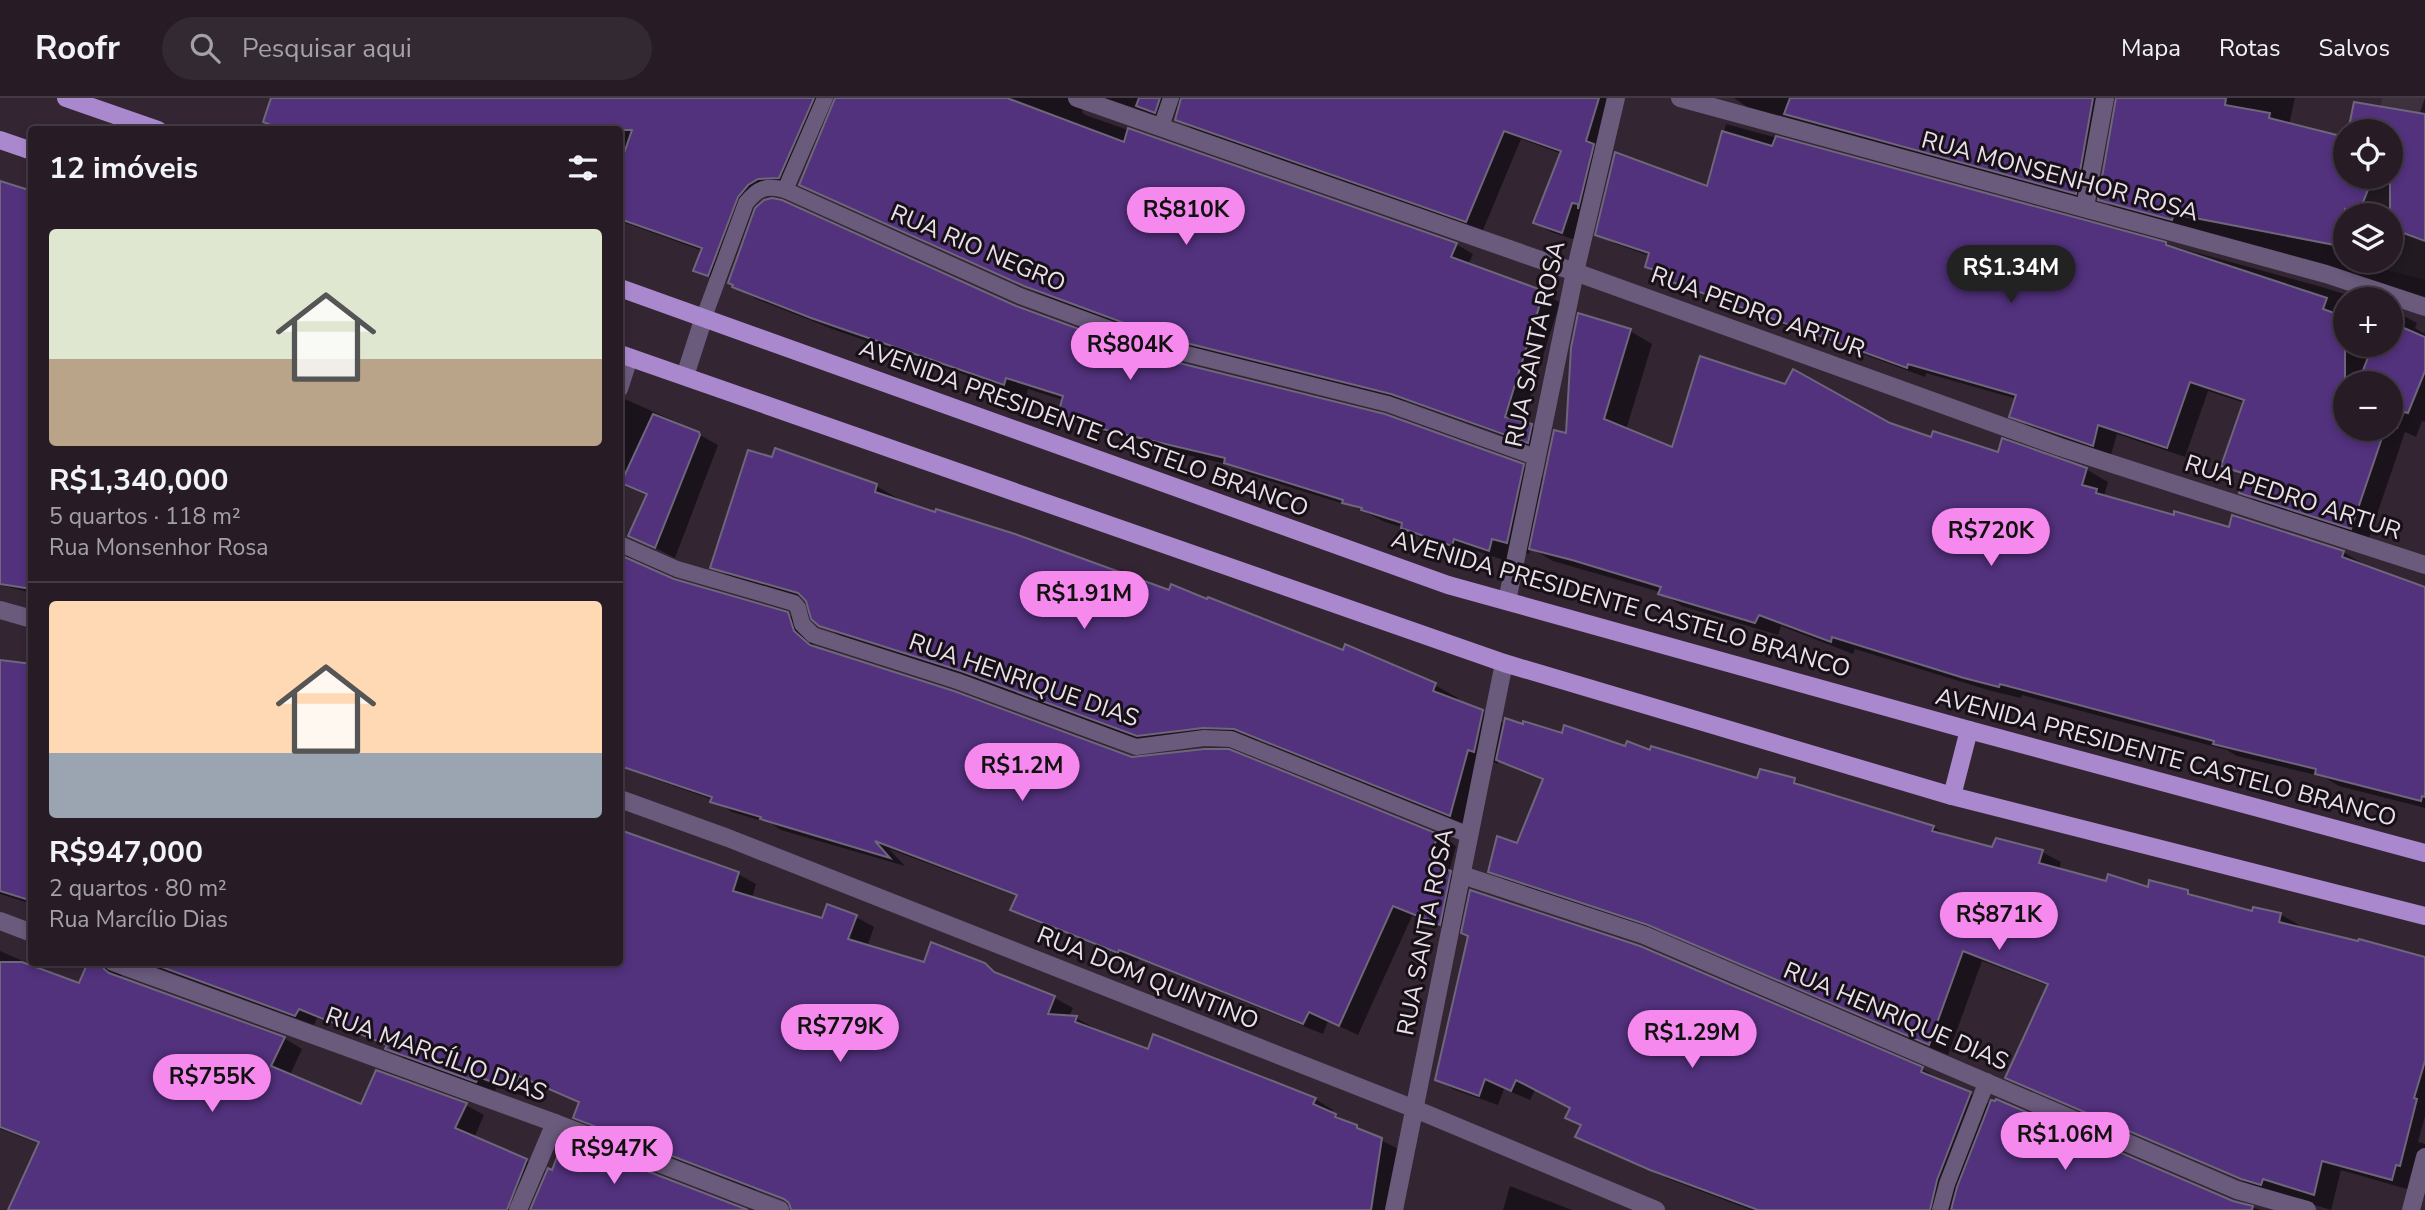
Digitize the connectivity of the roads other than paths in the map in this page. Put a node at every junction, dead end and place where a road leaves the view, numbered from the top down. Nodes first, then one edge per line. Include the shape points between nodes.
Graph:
1 (66, 98) edge
2 (825, 98) edge
3 (1077, 98) edge
4 (1171, 98) edge
5 (1616, 98) edge
6 (1680, 98) edge
7 (2105, 98) edge
8 (146, 126) edge
9 (1161, 127) junction
10 (0, 141) edge
11 (28, 150) edge
12 (785, 190) junction
13 (2085, 207) junction
14 (1575, 272) junction
15 (623, 289) edge
16 (2425, 307) edge
17 (704, 317) junction
18 (625, 356) edge
19 (685, 376) junction
20 (1535, 457) junction
21 (623, 545) edge
22 (2425, 565) edge
23 (1507, 600) junction
24 (0, 610) edge
25 (28, 618) edge
26 (1504, 663) junction
27 (1969, 730) junction
28 (1952, 796) junction
29 (623, 800) edge
30 (1469, 835) junction
31 (2425, 853) edge
32 (1462, 875) junction
33 (2425, 916) edge
34 (0, 921) edge
35 (28, 932) edge
36 (124, 966) edge
37 (1987, 1082) junction
38 (1415, 1109) junction
39 (555, 1123) junction
40 (2425, 1157) edge
41 (518, 1210) edge
42 (780, 1210) edge
43 (1394, 1210) edge
44 (1656, 1210) edge
45 (1940, 1210) edge
46 (2307, 1210) edge
47 (2411, 1210) edge

1 - 8 main road
2 - 12 lane
3 - 9 street, RUA PEDRO ARTUR
4 - 9 lane
5 - 14 street, RUA SANTA ROSA
6 - 13 street, RUA MONSENHOR ROSA
7 - 13 street
9 - 14 street, RUA PEDRO ARTUR
10 - 11 main road
12 - 17 lane via 771,186 757,190 746,204
12 - 20 lane, RUA RIO NEGRO via 1020,296 1159,347 1388,404
13 - 16 street, RUA MONSENHOR ROSA via 2326,274
14 - 20 street, RUA SANTA ROSA
14 - 22 street, RUA PEDRO ARTUR via 2060,447
15 - 17 main road, AVENIDA PRESIDENTE CASTELO BRANCO
17 - 19 street
17 - 23 main road, AVENIDA PRESIDENTE CASTELO BRANCO via 1448,585
18 - 19 main road
19 - 26 main road
20 - 23 street, RUA SANTA ROSA
21 - 30 lane, RUA HENRIQUE DIAS via 677,569 794,603 802,624 813,635 957,681 1136,747 1231,739
23 - 27 main road, AVENIDA PRESIDENTE CASTELO BRANCO
24 - 25 street
26 - 28 main road
26 - 30 street, RUA SANTA ROSA
27 - 28 main road
27 - 31 main road, AVENIDA PRESIDENTE CASTELO BRANCO
28 - 33 main road
29 - 38 street, RUA DOM QUINTINO
30 - 32 street, RUA SANTA ROSA
32 - 37 street, RUA HENRIQUE DIAS via 1644,934
32 - 38 street, RUA SANTA ROSA
34 - 35 street
36 - 39 street, RUA MARCÍLIO DIAS
37 - 45 lane
37 - 46 street, RUA HENRIQUE DIAS via 2237,1190
38 - 43 street, RUA SANTA ROSA
38 - 44 street, RUA DOM QUINTINO
39 - 41 street
39 - 42 street, RUA MARCÍLIO DIAS
40 - 47 street

